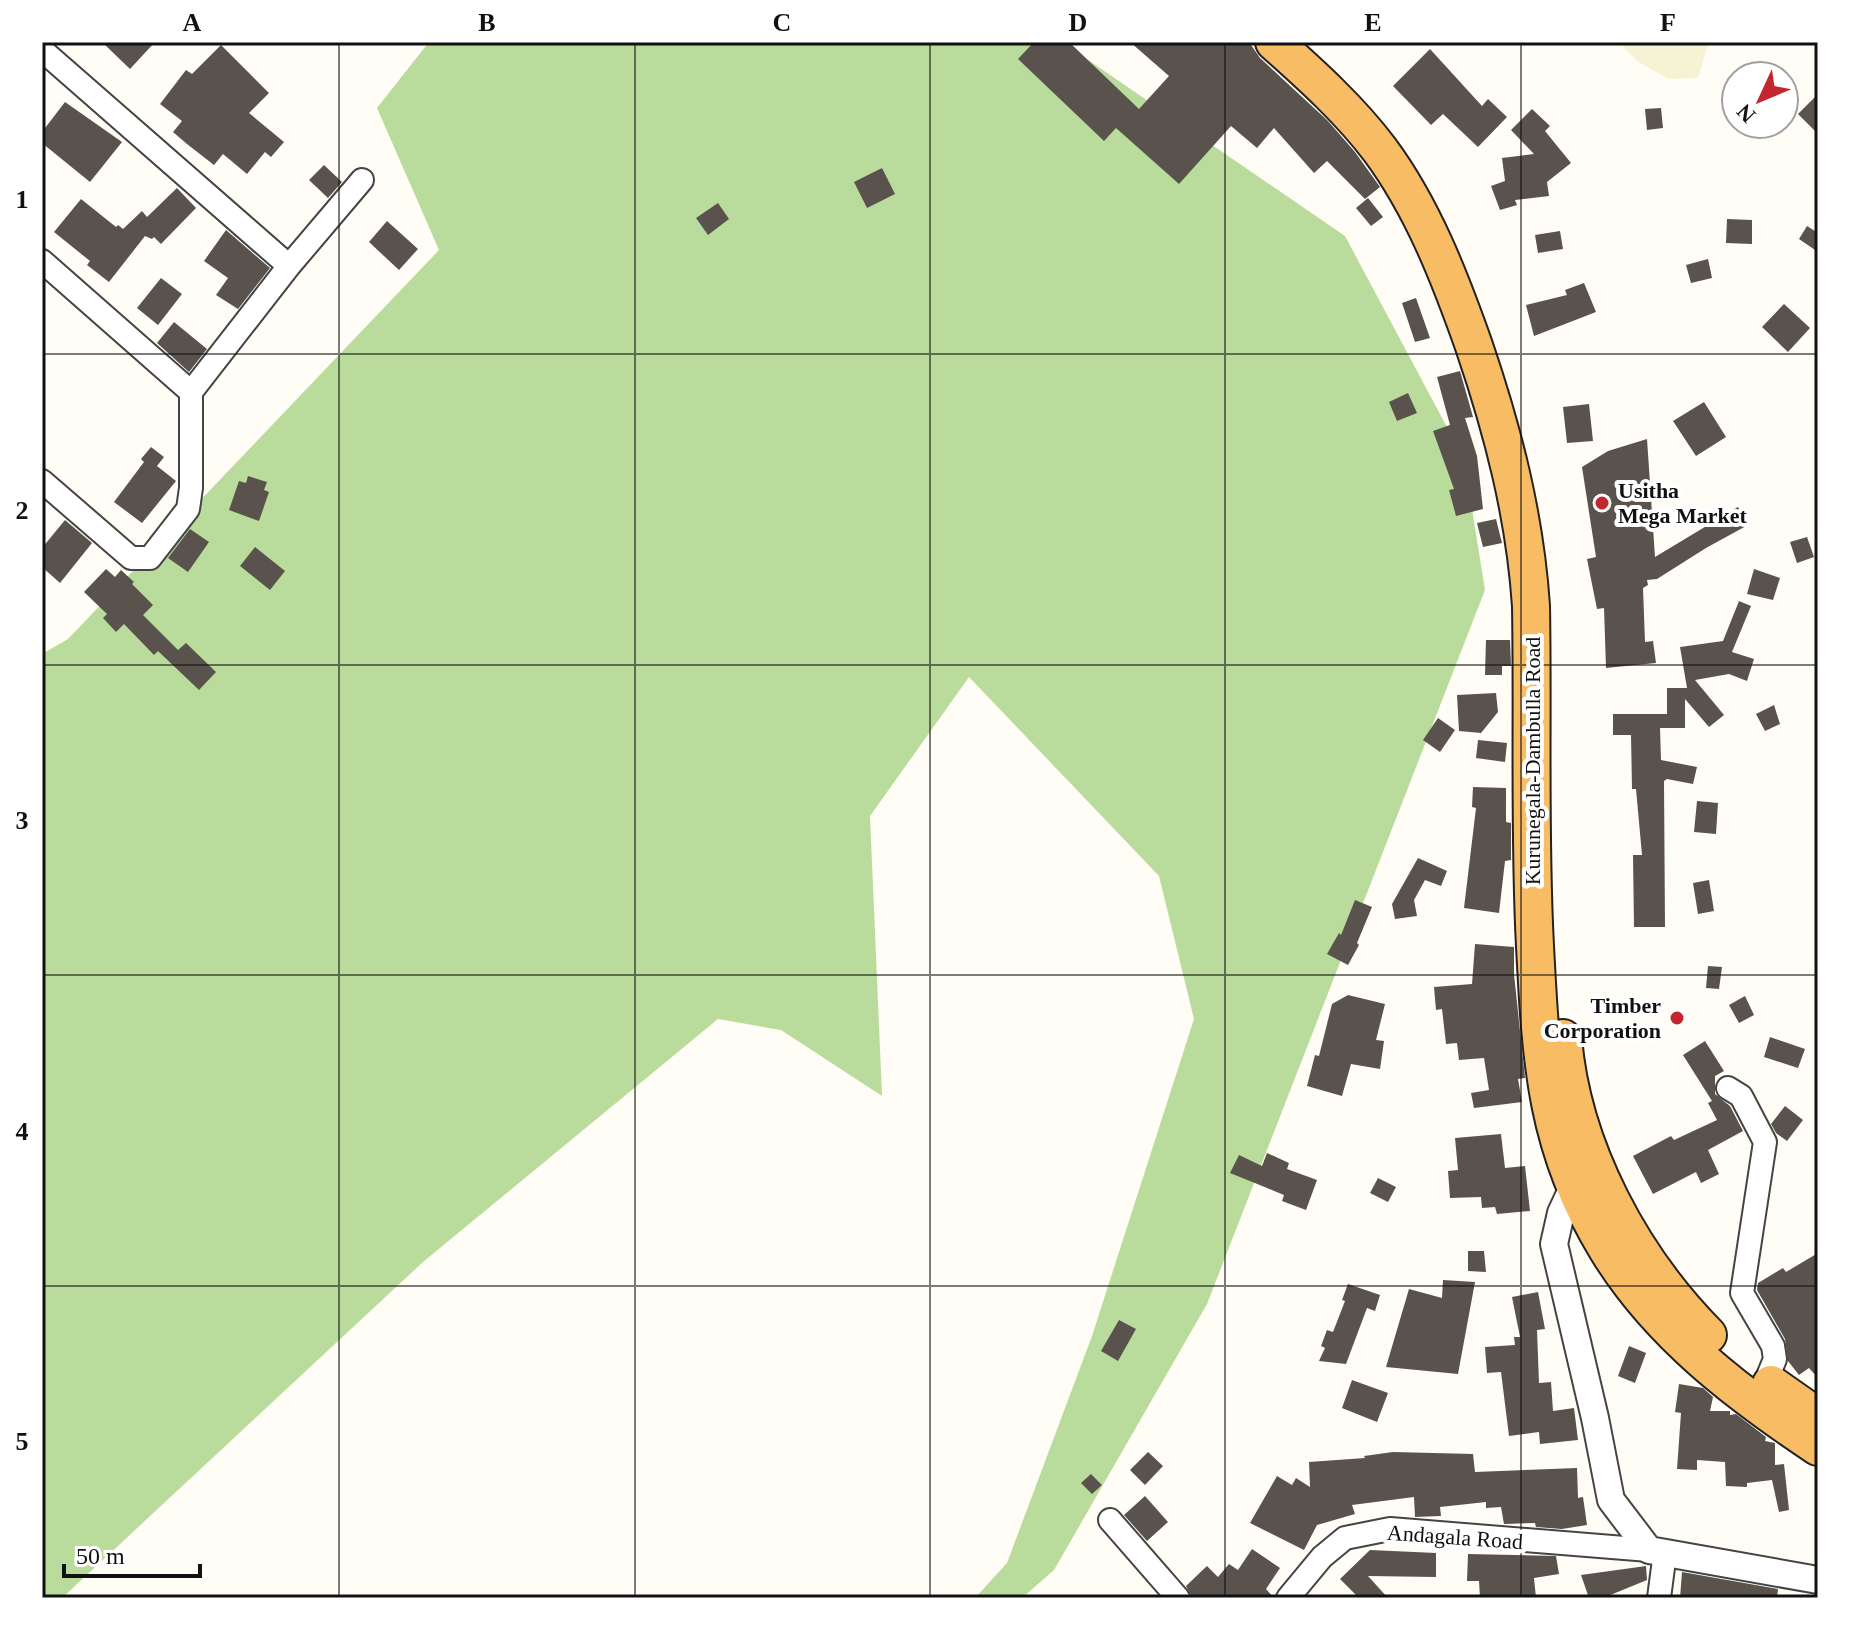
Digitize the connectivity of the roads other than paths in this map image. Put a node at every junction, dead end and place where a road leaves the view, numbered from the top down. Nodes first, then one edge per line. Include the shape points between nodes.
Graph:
1 (1274, 42) edge
2 (1302, 42) edge
3 (42, 50) edge
4 (362, 180) dead end
5 (42, 261) edge
6 (289, 266) junction
7 (191, 392) junction
8 (42, 481) edge
9 (1728, 1088) dead end
10 (1585, 1177) junction
11 (1766, 1381) junction
12 (1818, 1417) edge
13 (1818, 1447) edge
14 (1110, 1520) dead end
15 (1657, 1551) junction
16 (1818, 1580) edge
17 (1178, 1598) edge
18 (1288, 1598) edge
19 (1659, 1598) edge

1 - 10 highway, Kurunegala-Dambulla Road via 1357,122 1401,181 1456,296 1500,428 1528,562 1538,1024 1547,1098
2 - 10 highway, Kurunegala-Dambulla Road via 1371,110 1434,198 1474,289 1529,458 1544,528 1554,620 1558,964 1565,1060 1582,1126
3 - 6 street
4 - 6 street
5 - 7 street
6 - 7 street
7 - 8 street via 188,509 150,558 131,558
9 - 11 street via 1741,1096 1765,1142 1742,1293 1773,1346 1775,1359
10 - 11 highway, Kurunegala-Dambulla Road via 1613,1204 1683,1308
10 - 13 highway, Kurunegala-Dambulla Road via 1607,1250 1651,1309 1740,1392
10 - 15 street via 1561,1213 1554,1244 1611,1500
11 - 12 highway, Kurunegala-Dambulla Road
14 - 17 street
15 - 16 street
15 - 18 street, Andagala Road via 1390,1529 1345,1538
15 - 19 street

